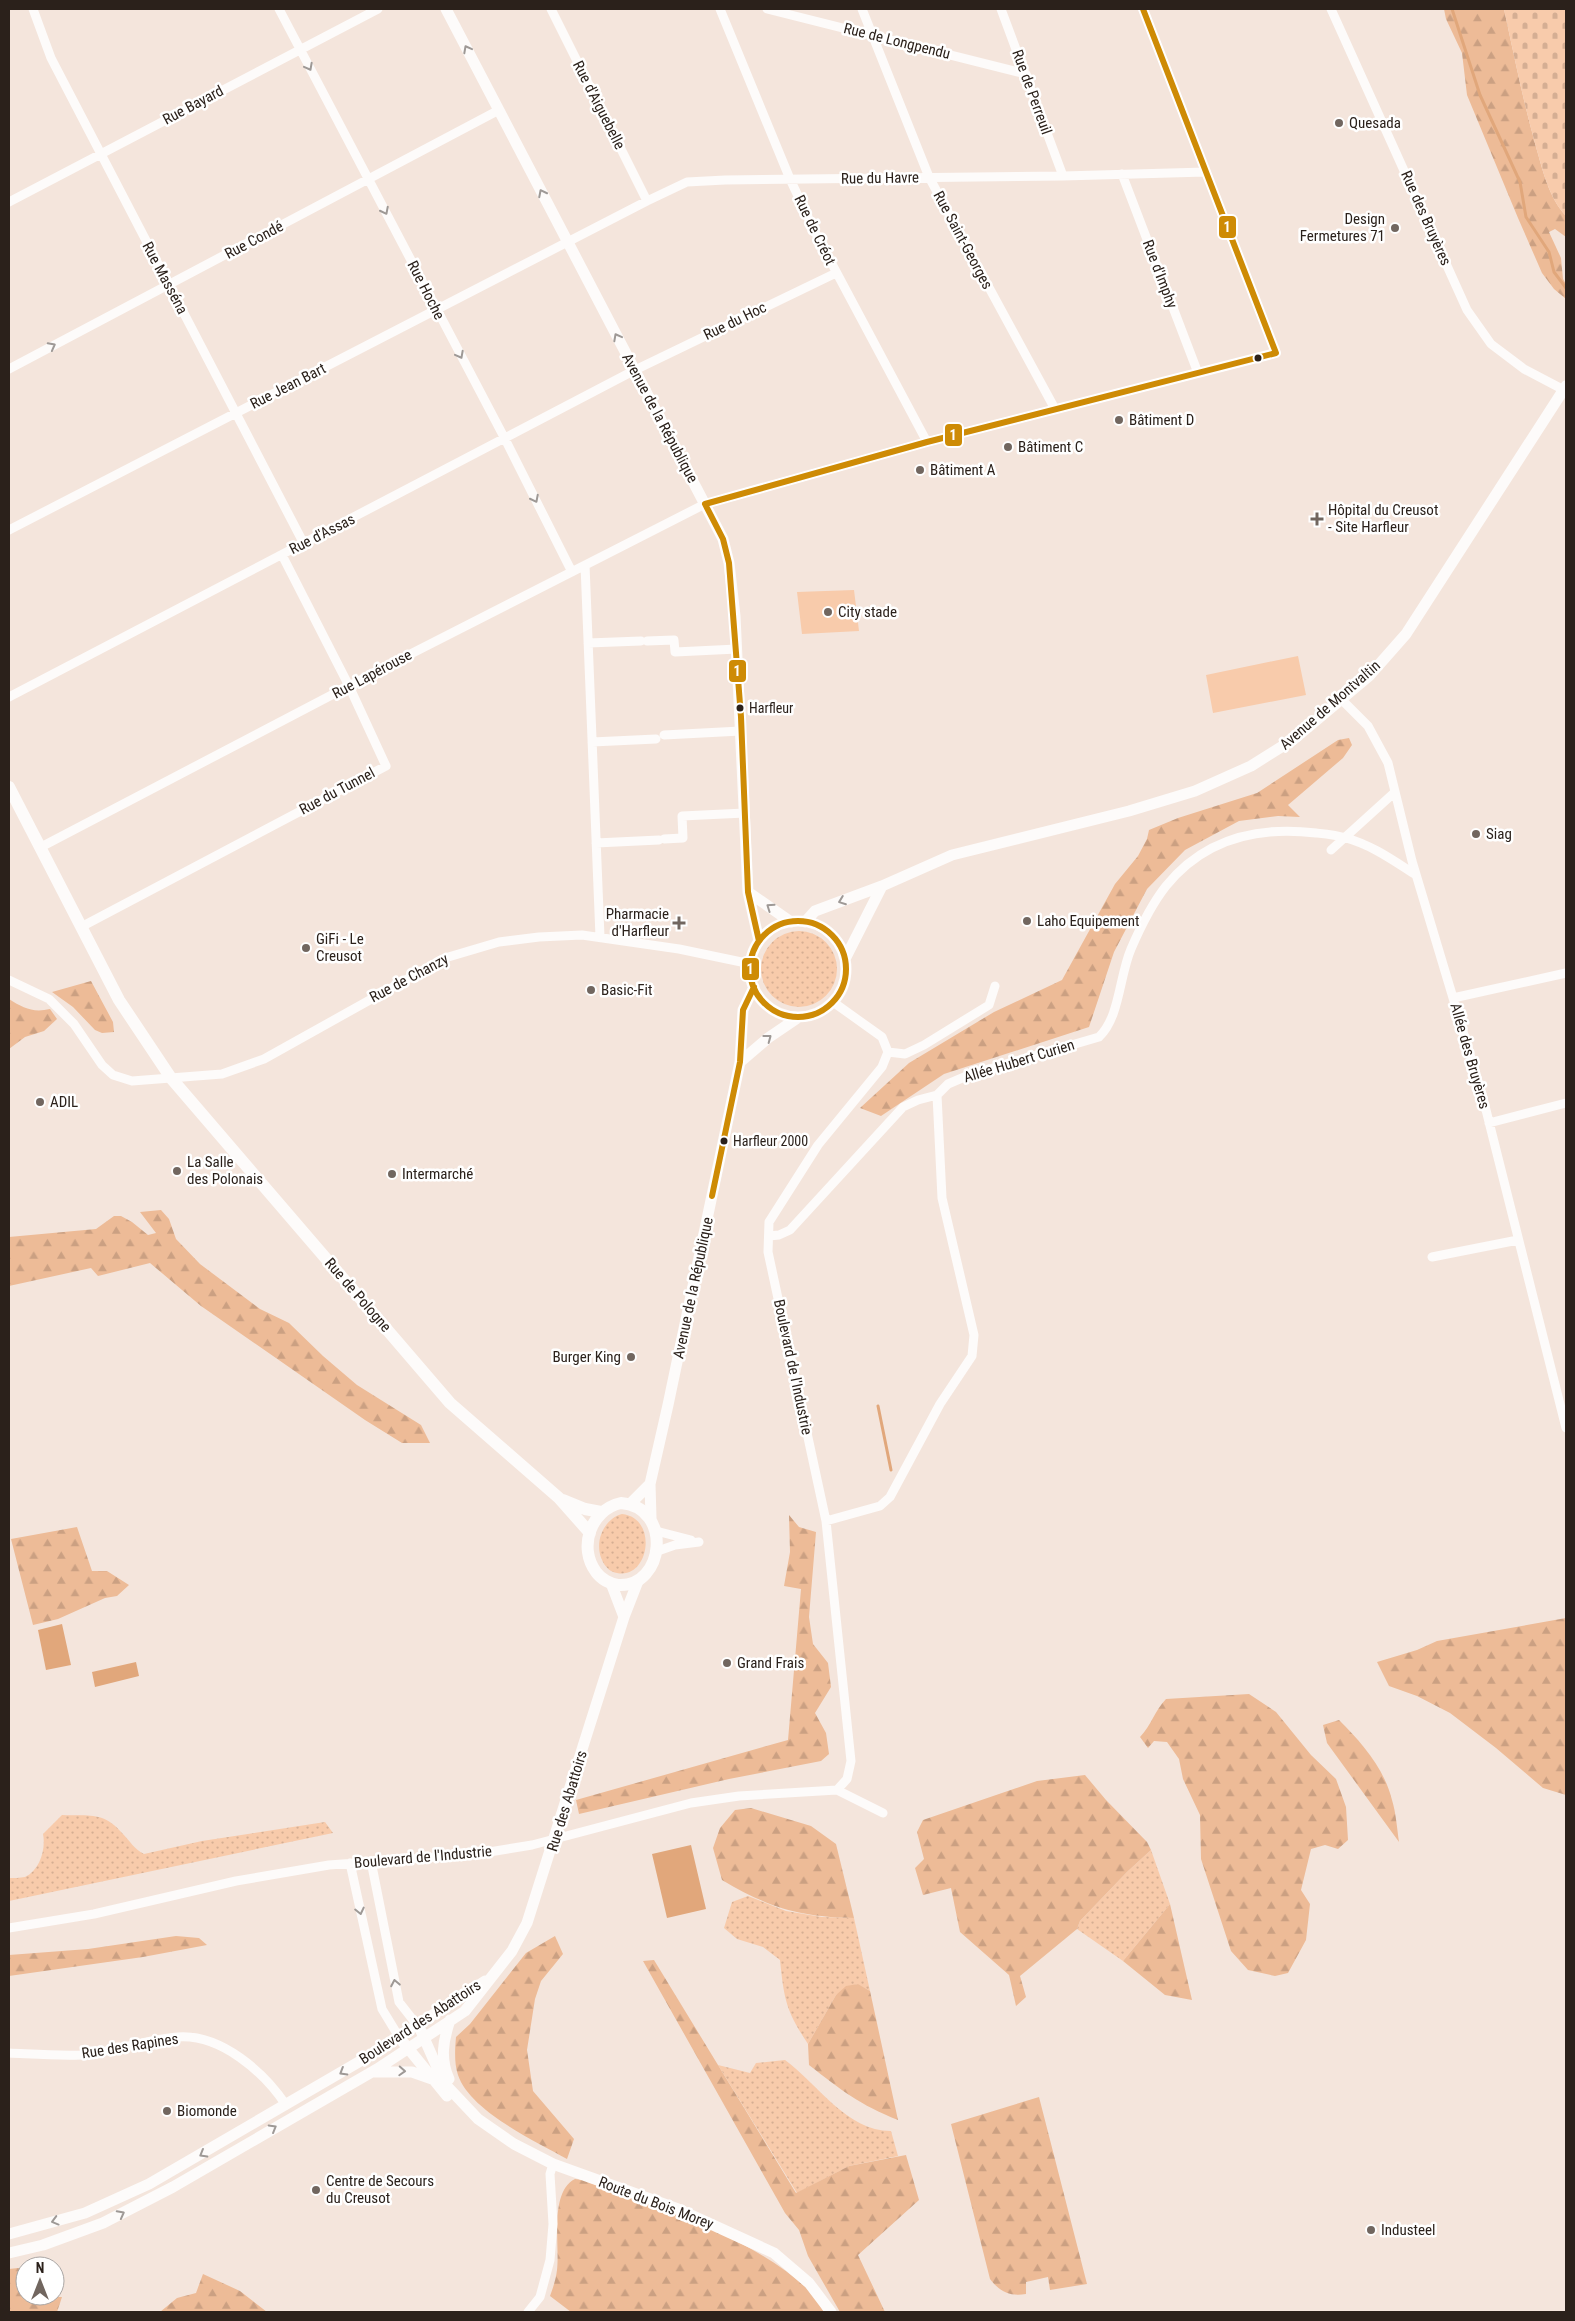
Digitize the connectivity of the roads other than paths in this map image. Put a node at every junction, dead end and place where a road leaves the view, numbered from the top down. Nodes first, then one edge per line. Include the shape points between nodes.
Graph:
1 (33, 9) edge
2 (278, 9) edge
3 (378, 9) edge
4 (446, 9) edge
5 (551, 9) edge
6 (720, 9) edge
7 (767, 9) edge
8 (862, 9) edge
9 (1001, 9) edge
10 (1143, 9) edge
11 (1331, 9) edge
12 (871, 34) junction
13 (300, 49) junction
14 (1026, 74) junction
15 (499, 110) junction
16 (100, 154) junction
17 (1206, 172) junction
18 (1122, 174) junction
19 (1063, 176) junction
20 (930, 177) junction
21 (369, 179) junction
22 (790, 179) junction
23 (647, 201) junction
24 (9, 202) edge
25 (568, 243) junction
26 (836, 273) junction
27 (168, 285) junction
28 (436, 310) junction
29 (9, 369) edge
30 (635, 370) junction
31 (1198, 373) junction
32 (1565, 388) edge
33 (1055, 409) junction
34 (236, 413) junction
35 (505, 439) junction
36 (927, 442) junction
37 (705, 504) junction
38 (9, 530) edge
39 (304, 544) junction
40 (282, 555) junction
41 (585, 565) junction
42 (572, 572) junction
43 (588, 643) junction
44 (736, 649) junction
45 (349, 686) junction
46 (9, 697) edge
47 (1341, 698) junction
48 (742, 731) junction
49 (592, 742) junction
50 (9, 787) edge
51 (1395, 792) junction
52 (13, 804) edge
53 (745, 813) junction
54 (1345, 837) junction
55 (596, 842) junction
56 (41, 847) junction
57 (1331, 850) dead end
58 (1416, 875) junction
59 (882, 886) junction
60 (748, 892) junction
61 (791, 922) junction
62 (805, 922) junction
63 (81, 927) junction
64 (600, 938) junction
65 (759, 942) junction
66 (845, 959) junction
67 (751, 964) junction
68 (1566, 973) edge
69 (9, 980) edge
70 (995, 986) dead end
71 (754, 987) junction
72 (1453, 998) junction
73 (833, 1002) junction
74 (799, 1017) junction
75 (888, 1052) junction
76 (740, 1062) junction
77 (170, 1078) junction
78 (937, 1095) junction
79 (1566, 1104) edge
80 (1489, 1123) junction
81 (769, 1236) junction
82 (1518, 1240) junction
83 (1432, 1257) dead end
84 (1566, 1428) edge
85 (650, 1484) junction
86 (559, 1498) junction
87 (630, 1504) junction
88 (601, 1512) junction
89 (651, 1518) junction
90 (826, 1521) junction
91 (656, 1531) junction
92 (590, 1533) junction
93 (655, 1552) junction
94 (638, 1581) junction
95 (611, 1583) junction
96 (624, 1617) junction
97 (837, 1790) junction
98 (883, 1813) dead end
99 (371, 1861) junction
100 (350, 1863) junction
101 (9, 1928) edge
102 (491, 1977) junction
103 (450, 2020) junction
104 (417, 2025) junction
105 (424, 2036) junction
106 (399, 2037) junction
107 (408, 2047) junction
108 (9, 2052) edge
109 (370, 2072) junction
110 (432, 2079) junction
111 (455, 2095) junction
112 (286, 2105) junction
113 (469, 2110) junction
114 (553, 2164) junction
115 (9, 2234) edge
116 (9, 2252) edge
117 (528, 2312) edge
118 (831, 2312) edge

1 - 16 street, Rue Masséna via 51,58
2 - 13 street, Rue Hoche
3 - 13 street, Rue Bayard
15 -> 4 street, Avenue de la République
5 - 23 street, Rue d'Aiguebelle
6 - 22 street, Rue de Créot
7 - 12 street, Rue de Longpendu
8 - 12 street, Rue Saint-Georges
9 - 14 street, Rue de Perreuil
10 - 17 street
11 - 32 street, Rue des Bruyères via 1467,310 1491,344 1524,369
12 - 14 street, Rue de Longpendu
12 - 20 street, Rue Saint-Georges
13 - 16 street, Rue Bayard
13 -> 21 street, Rue Hoche
14 - 19 street, Rue de Perreuil
15 - 21 street, Rue Condé
25 -> 15 street, Avenue de la République
16 - 24 street, Rue Bayard
16 - 27 street, Rue Masséna
17 - 18 street, Rue du Havre
17 - 31 street, Rue Lapérouse via 1276,353
18 - 19 street, Rue du Havre
18 - 31 street, Rue d'Imphy
19 - 20 street, Rue du Havre
20 - 22 street, Rue du Havre
20 - 33 street, Rue Saint-Georges
21 - 27 street, Rue Condé
21 -> 28 street, Rue Hoche
22 - 23 street, Rue du Havre via 687,182
22 - 26 street, Rue de Créot
23 - 25 street, Rue du Havre
25 - 28 street, Rue Jean Bart
30 -> 25 street, Avenue de la République
26 - 30 street, Rue du Hoc
26 - 36 street, Rue de Créot
29 -> 27 street, Rue Condé
27 - 34 street, Rue Masséna
28 - 34 street, Rue Jean Bart
28 -> 35 street, Rue Hoche
30 - 35 street, Rue d'Assas
30 - 37 street, Avenue de la République
31 - 33 street, Rue Lapérouse
32 - 47 street, Avenue de Montvaltin via 1406,634 1369,676
33 - 36 street, Rue Lapérouse
34 - 38 street, Rue Jean Bart
34 - 39 street, Rue Masséna
35 - 39 street, Rue d'Assas
35 -> 42 street, Rue Hoche
36 - 37 street, Rue Lapérouse
37 - 41 street, Rue Lapérouse
37 - 44 street, Avenue de la République via 722,539 729,563
39 - 40 street, Rue d'Assas
40 - 45 street, Rue du Tunnel
40 - 46 street, Rue d'Assas
41 - 42 street, Rue Lapérouse
41 - 43 street
42 - 45 street, Rue Lapérouse
43 - 44 street via 674,640 675,652
43 - 49 street
44 - 48 street, Avenue de la République
45 - 56 street, Rue Lapérouse
45 - 63 street, Rue du Tunnel via 386,766
47 - 51 street, Allée des Bruyères via 1368,726 1388,763
47 - 59 street, Avenue de Montvaltin via 1275,752 1195,791 1129,811 952,855
48 - 49 street
48 - 53 street, Avenue de la République
49 - 55 street
50 - 52 main road
51 - 54 street
51 - 58 street, Allée des Bruyères
52 - 56 main road
53 - 55 street via 682,816 683,838
53 - 60 street, Avenue de la République
54 - 57 street
54 - 58 street, Allée Hubert Curien via 1374,849
54 - 78 street, Allée Hubert Curien via 1291,830 1260,832 1209,849 1166,886 1154,903 1121,975 1110,1022 1099,1037 969,1075 948,1084
55 - 64 street
56 - 63 main road
58 - 72 street, Allée des Bruyères
59 -> 62 street, Avenue de Montvaltin via 815,911
59 - 66 street
61 -> 60 street
60 - 65 street, Avenue de la République
61 - 62 street
61 - 65 street via 779,925
62 - 66 street via 831,934
63 - 77 main road via 119,1000
64 - 67 street, Rue de Chanzy via 679,949
64 - 77 street, Rue de Chanzy via 582,935 499,942 445,958 264,1060 222,1074
65 - 67 street
66 - 73 street via 842,989
67 - 71 street
68 - 72 street
69 - 77 street, Rue de Chanzy via 49,999 74,1024 102,1065 113,1075 132,1081
70 - 75 street via 989,1005 905,1054
71 - 74 street via 772,1009
71 - 76 street, Avenue de la République via 744,1010
72 - 80 street, Allée des Bruyères
73 - 74 street via 811,1015
73 - 75 street via 882,1037
76 -> 74 street
75 - 81 street, Boulevard de l'Industrie via 882,1067 818,1145 769,1222
76 - 85 street, Avenue de la République
77 - 86 main road, Rue de Pologne via 450,1403
78 - 81 street, Allée Hubert Curien via 903,1107 790,1230
78 - 90 street via 942,1198 974,1335 972,1356 940,1404 890,1497 880,1506
79 - 80 street
80 - 82 street, Allée des Bruyères
81 - 90 street, Boulevard de l'Industrie via 768,1252
82 - 83 street
82 - 84 street, Allée des Bruyères
85 - 87 street
85 - 89 street, Avenue de la République
86 - 88 main road, Rue de Pologne
86 - 92 main road, Rue de Pologne
87 - 88 main road via 612,1505
87 - 89 main road via 640,1507
88 - 92 main road
89 - 91 main road
90 - 97 street, Boulevard de l'Industrie via 851,1761 847,1778
91 - 93 main road
91 - 93 street via 699,1542 674,1544
92 - 95 main road via 593,1568 598,1576
93 - 94 main road via 653,1564
94 - 95 main road via 624,1585
94 - 96 street, Rue des Abattoirs
95 - 96 street
96 - 102 street, Rue des Abattoirs via 527,1924 512,1951
97 - 98 street
97 - 99 street, Boulevard de l'Industrie via 739,1796 691,1803 532,1845 477,1854
99 - 100 street, Boulevard de l'Industrie
104 -> 99 street via 399,2002
100 - 101 street, Boulevard de l'Industrie via 236,1881 94,1914
100 -> 106 street via 382,2009
102 - 103 street, Boulevard des Abattoirs via 465,2011
102 - 104 street, Boulevard des Abattoirs
103 - 105 street, Boulevard des Abattoirs
103 - 111 street, Route du Bois Morey via 443,2060
104 - 105 street, Route du Bois Morey
104 - 106 street, Boulevard des Abattoirs
105 - 107 street, Boulevard des Abattoirs
105 - 111 street, Route du Bois Morey via 444,2083
106 - 107 street, Route du Bois Morey
106 -> 112 street, Boulevard des Abattoirs
107 - 109 street, Boulevard des Abattoirs
107 - 110 street, Route du Bois Morey
108 - 112 street, Rue des Rapines via 81,2055 177,2037 199,2037 245,2062 276,2090
109 -> 110 street via 412,2072
116 -> 109 street, Boulevard des Abattoirs via 43,2245 103,2223
110 - 113 street, Route du Bois Morey via 455,2104
111 - 113 street, Route du Bois Morey
112 -> 115 street, Boulevard des Abattoirs via 149,2184 85,2214
113 - 114 street, Route du Bois Morey via 514,2144
114 - 117 street via 550,2174 553,2224 550,2260 540,2297
114 - 118 street, Route du Bois Morey via 746,2239 774,2254 809,2284

